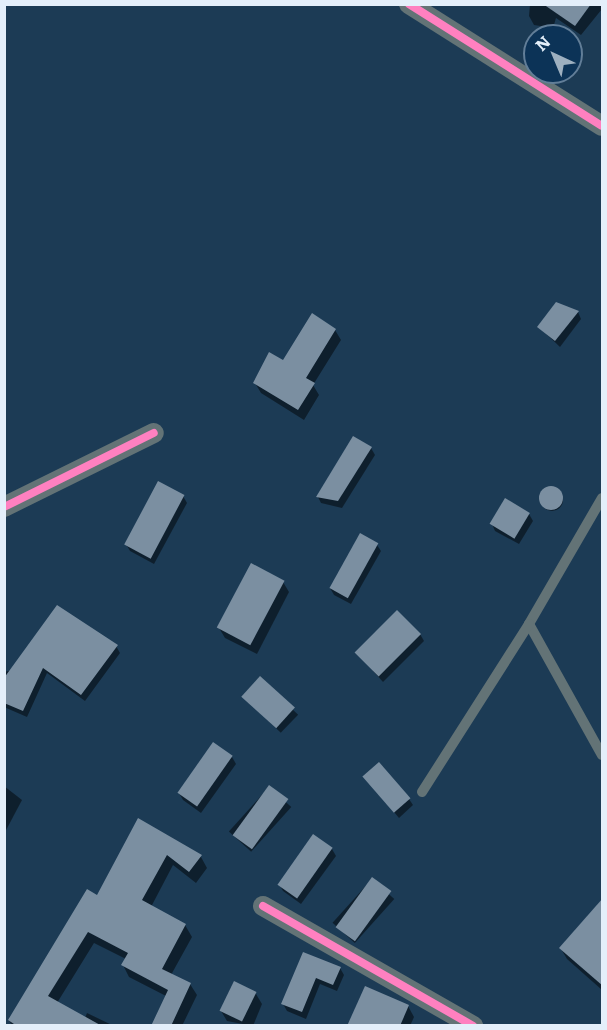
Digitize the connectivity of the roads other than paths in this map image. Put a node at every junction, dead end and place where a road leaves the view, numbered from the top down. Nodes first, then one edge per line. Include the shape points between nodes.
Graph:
1 (409, 4) edge
2 (603, 126) edge
3 (154, 433) dead end
4 (603, 498) edge
5 (4, 507) edge
6 (529, 624) junction
7 (603, 756) edge
8 (422, 792) dead end
9 (263, 906) dead end
10 (473, 1026) edge

1 - 2 street
3 - 5 street
4 - 6 lane
6 - 7 lane
6 - 8 lane
9 - 10 street

